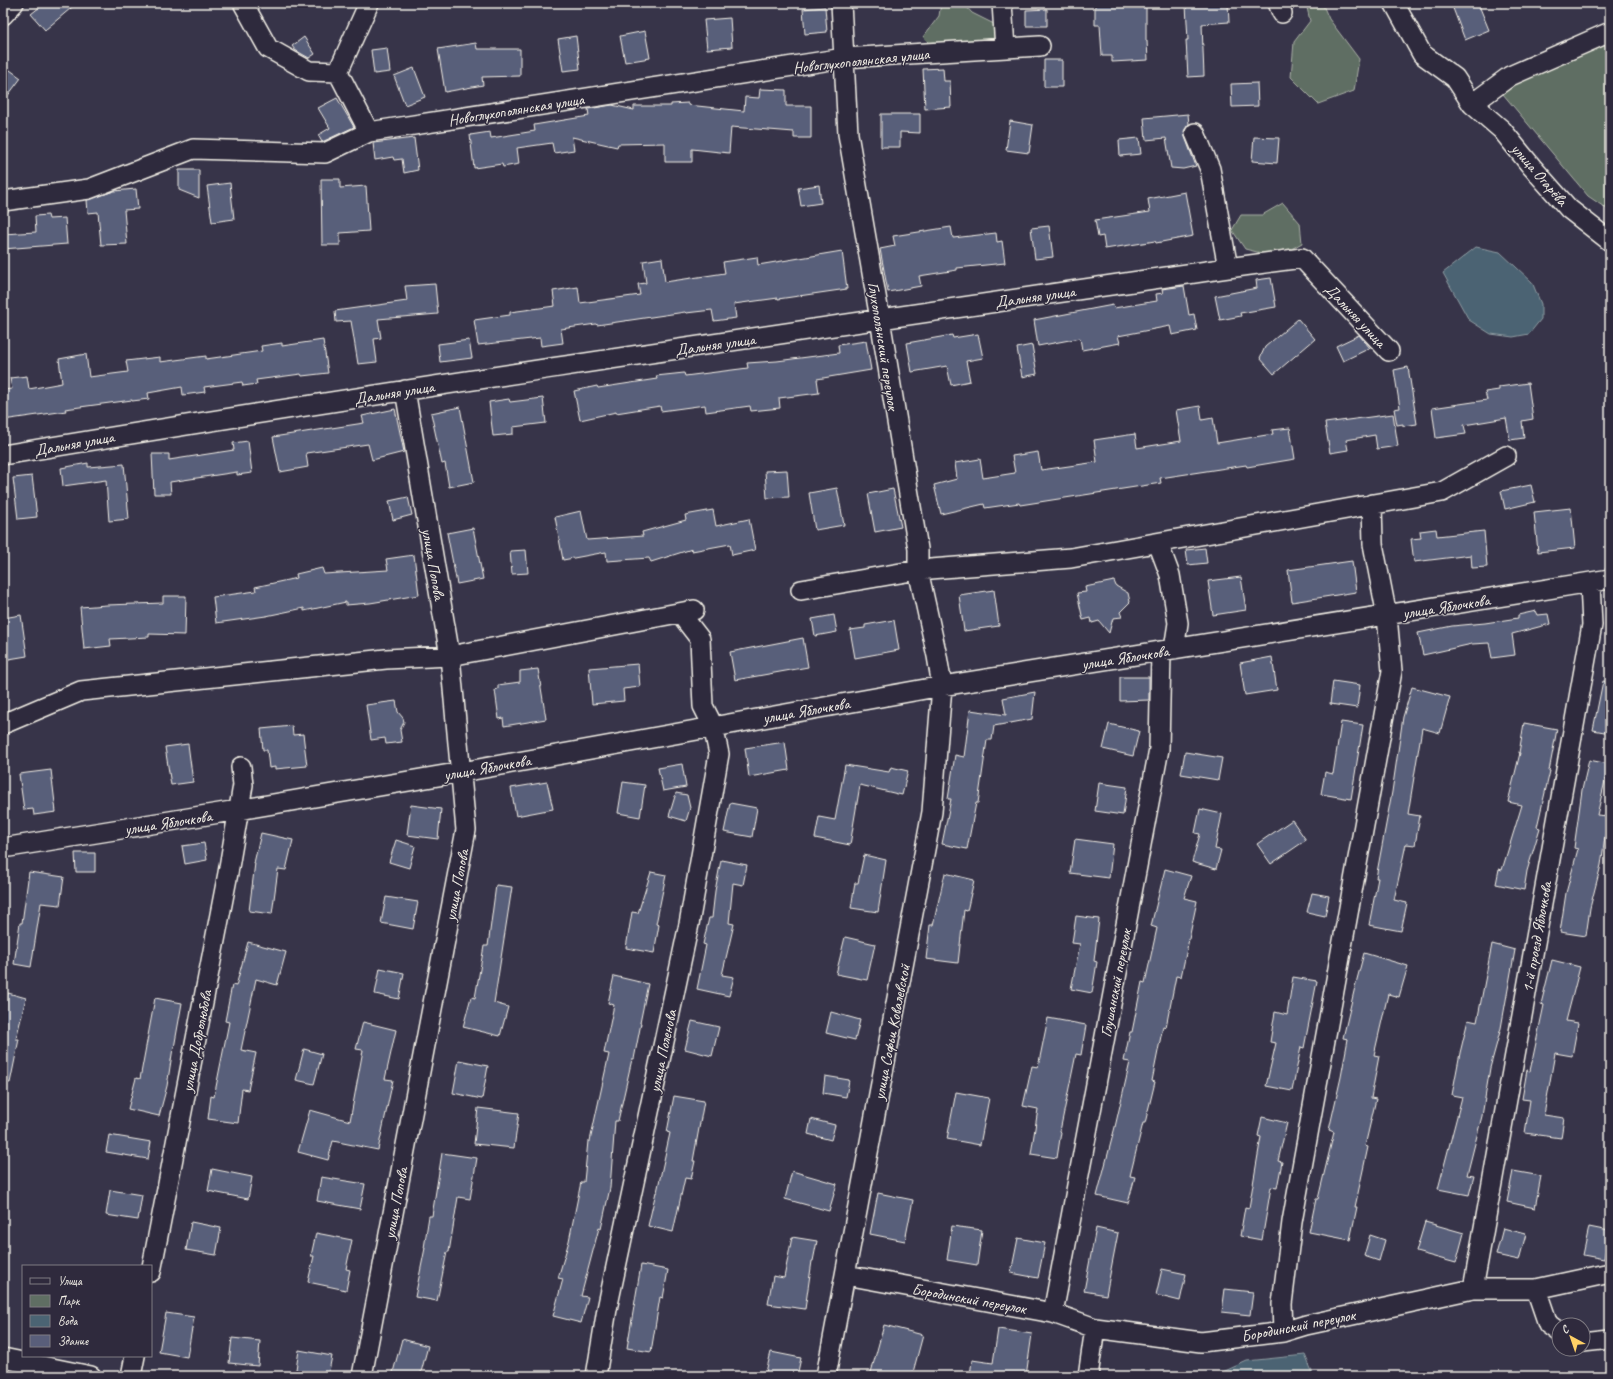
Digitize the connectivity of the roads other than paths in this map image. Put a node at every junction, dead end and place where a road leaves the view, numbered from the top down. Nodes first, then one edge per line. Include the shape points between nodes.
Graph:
1 (243, 3) edge
2 (369, 3) edge
3 (841, 3) edge
4 (1002, 3) edge
5 (1394, 3) edge
6 (1610, 32) edge
7 (1040, 46) dead end
8 (1005, 48) junction
9 (844, 58) junction
10 (338, 72) junction
11 (1472, 104) junction
12 (369, 132) junction
13 (1195, 133) dead end
14 (3, 201) edge
15 (1610, 241) edge
16 (1228, 268) junction
17 (880, 319) junction
18 (1389, 351) dead end
19 (405, 390) junction
20 (3, 455) edge
21 (1506, 456) dead end
22 (1372, 504) junction
23 (1158, 543) junction
24 (918, 570) junction
25 (1610, 579) edge
26 (1590, 583) junction
27 (801, 590) dead end
28 (1387, 616) junction
29 (1167, 650) junction
30 (450, 656) junction
31 (942, 686) junction
32 (3, 724) edge
33 (713, 726) junction
34 (241, 767) dead end
35 (462, 772) junction
36 (238, 810) junction
37 (3, 848) edge
38 (152, 1267) edge
39 (1610, 1273) edge
40 (846, 1275) junction
41 (1473, 1289) junction
42 (1536, 1289) junction
43 (1053, 1313) junction
44 (1551, 1326) edge
45 (1095, 1328) junction
46 (1283, 1332) junction
47 (1610, 1339) edge
48 (1591, 1341) edge
49 (135, 1357) edge
50 (3, 1358) edge
51 (91, 1376) edge
52 (131, 1376) edge
53 (362, 1376) edge
54 (596, 1376) edge
55 (826, 1376) edge
56 (1088, 1376) edge

1 - 10 street via 268,48 309,71
2 - 10 street
3 - 9 street, Глухополянский переулок
4 - 8 street
5 - 11 street, улица Огарёва via 1422,54 1455,78
6 - 11 street via 1510,76
7 - 8 street, Новоглухополянская улица
8 - 9 street, Новоглухополянская улица
9 - 12 street, Новоглухополянская улица
9 - 17 street, Глухополянский переулок via 848,134
10 - 12 street
11 - 15 street, улица Огарёва via 1502,130 1569,209
12 - 14 street, Новоглухополянская улица via 325,153 193,149 89,189
13 - 16 street via 1210,169
16 - 17 street, Дальняя улица
16 - 18 street, Дальняя улица via 1302,258
17 - 19 street, Дальняя улица
17 - 24 street, Глухополянский переулок via 918,549
19 - 20 street, Дальняя улица
19 - 30 street, улица Попова
21 - 22 street via 1442,492
22 - 23 street
22 - 28 street via 1373,544
23 - 24 street via 1071,558
23 - 29 street, Глушанский переулок via 1170,575 1178,623
24 - 27 street
24 - 31 street, Глухополянский переулок
25 - 26 street, улица Яблочкова
26 - 28 street, улица Яблочкова
26 - 41 street, 1-й проезд Яблочкова via 1592,625
28 - 29 street, улица Яблочкова
28 - 46 street via 1392,672 1292,1222 1282,1304
29 - 31 street, улица Яблочкова
29 - 43 street, Глушанский переулок via 1159,749
30 - 32 street via 386,659 81,691
30 - 33 street, улица Поленова via 687,612 700,639 703,706
30 - 35 street, улица Попова
31 - 33 street, улица Яблочкова
31 - 40 street, улица Софьи Ковалевской via 932,812
33 - 35 street, улица Яблочкова
33 - 54 street, улица Поленова via 720,754 693,901 607,1309
34 - 36 street, улица Добролюбова via 243,785
35 - 36 street, улица Яблочкова
35 - 53 street, улица Попова via 466,830
36 - 37 street, улица Яблочкова
36 - 38 street, улица Добролюбова
39 - 42 street, Бородинский переулок
40 - 43 street, Бородинский переулок
40 - 55 street, улица Софьи Ковалевской
41 - 42 street, Бородинский переулок
41 - 46 street, Бородинский переулок
42 - 44 street
43 - 45 street, Бородинский переулок
45 - 46 street, Бородинский переулок via 1202,1342
45 - 56 street
47 - 48 street
49 - 52 street
50 - 51 street

